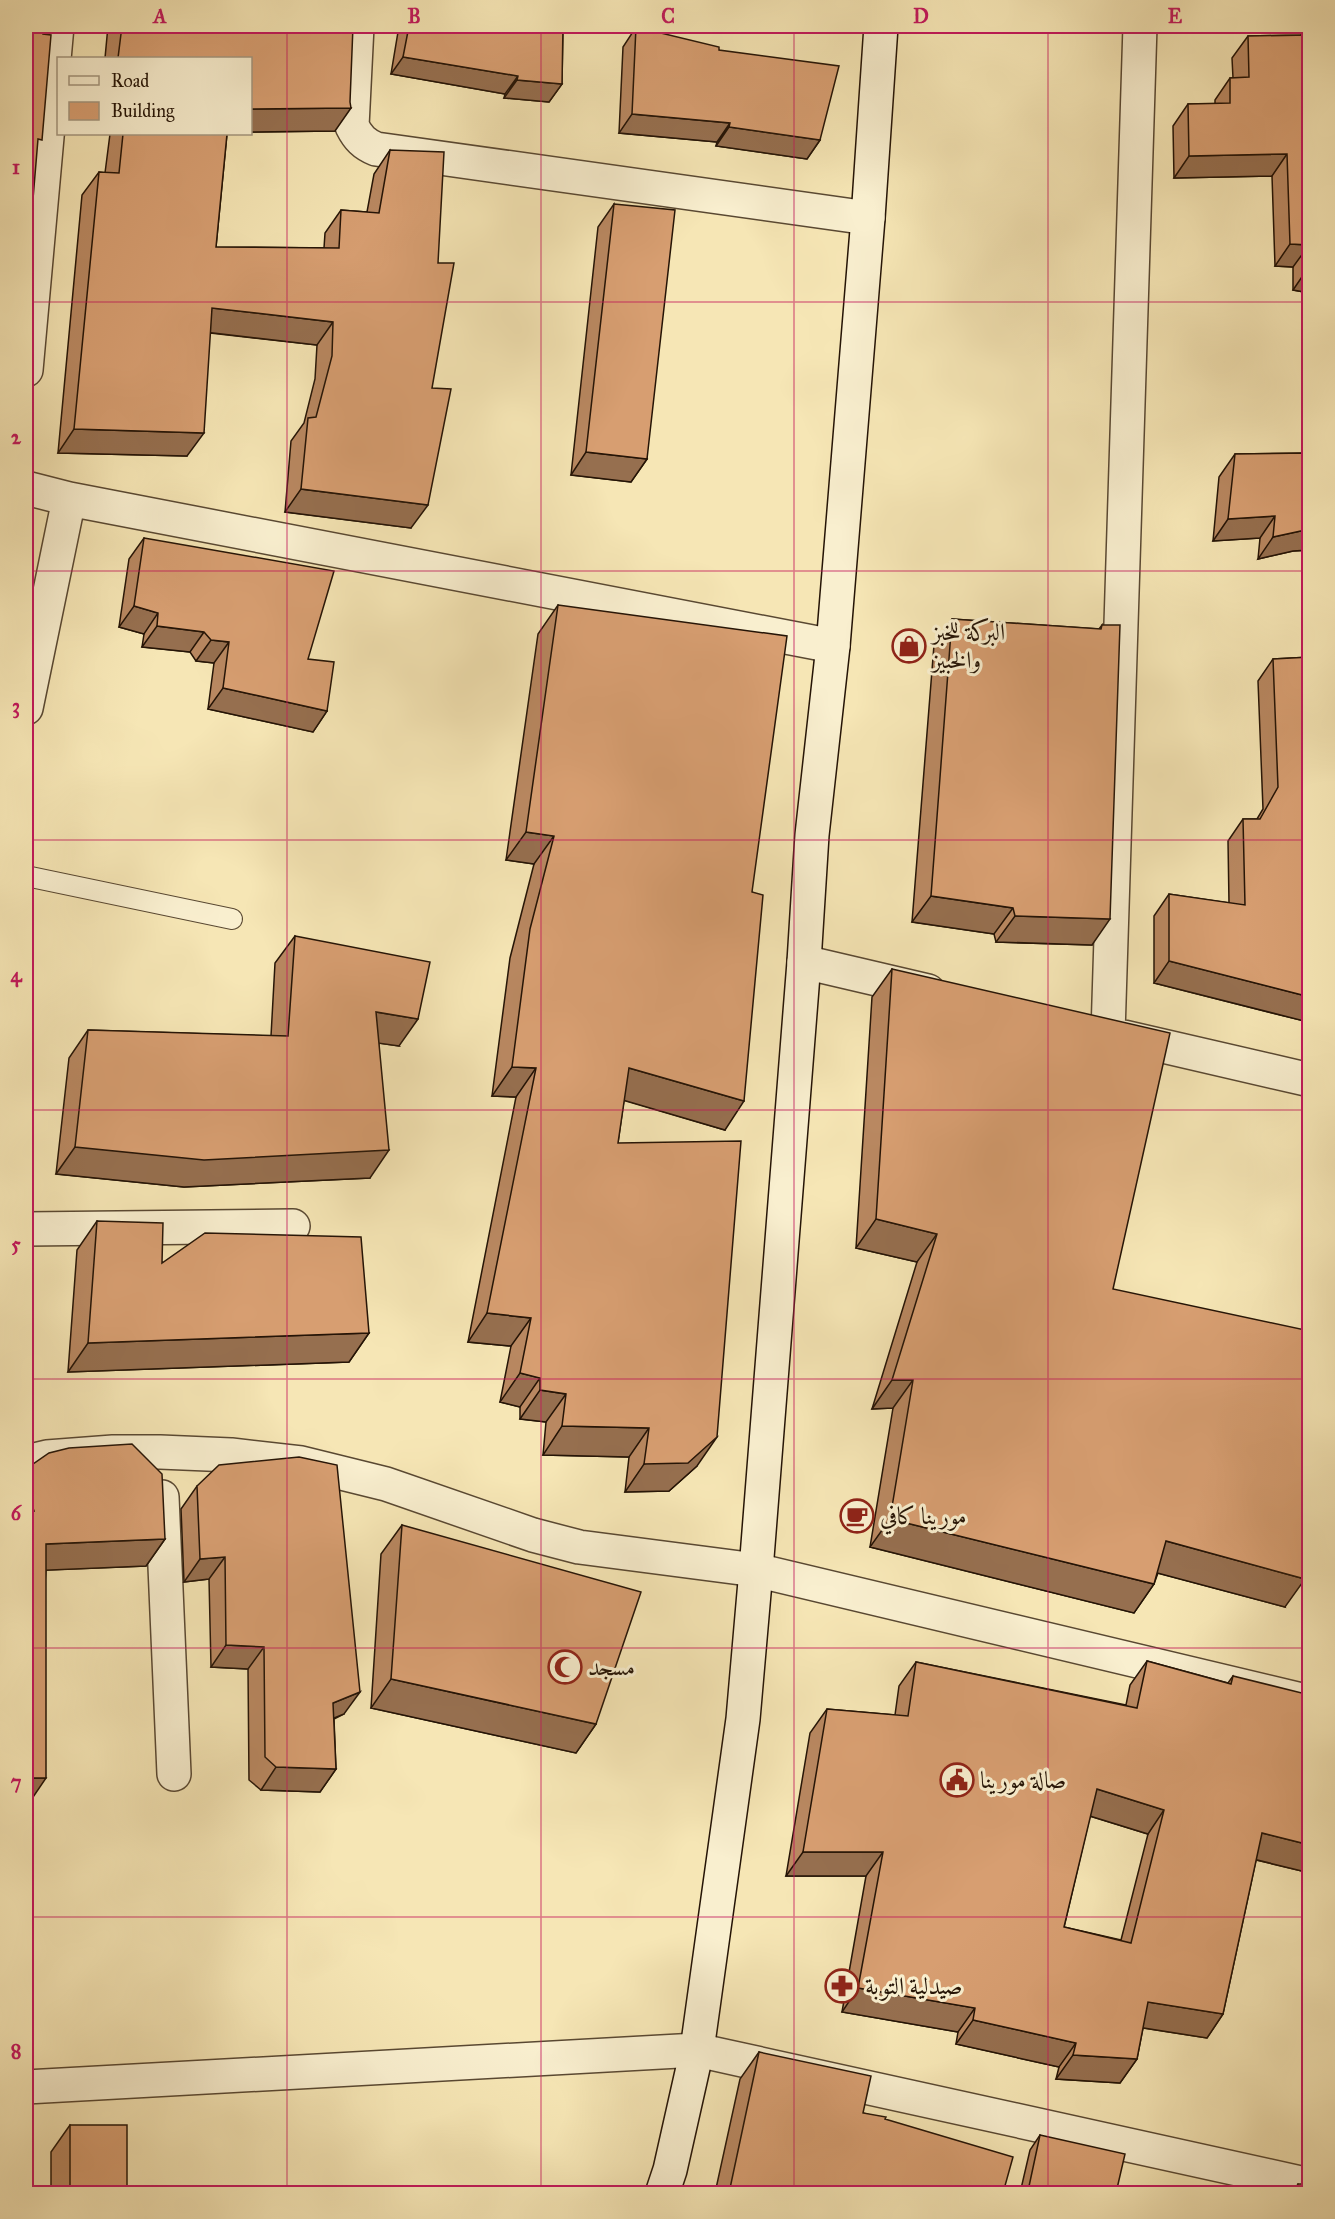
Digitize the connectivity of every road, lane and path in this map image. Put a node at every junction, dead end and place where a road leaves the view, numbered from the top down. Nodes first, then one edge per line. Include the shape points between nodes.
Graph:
1 (57, 26) edge
2 (357, 26) edge
3 (881, 26) edge
4 (1140, 26) edge
5 (868, 218) junction
6 (26, 370) edge
7 (26, 488) edge
8 (69, 499) junction
9 (833, 646) junction
10 (26, 708) edge
11 (26, 876) edge
12 (232, 919) dead end
13 (804, 962) junction
14 (962, 999) edge
15 (1074, 1025) edge
16 (1108, 1033) junction
17 (1310, 1080) edge
18 (293, 1227) dead end
19 (26, 1229) edge
20 (160, 1452) junction
21 (26, 1462) edge
22 (756, 1570) junction
23 (1310, 1702) edge
24 (174, 1774) dead end
25 (697, 2050) junction
26 (26, 2087) edge
27 (1310, 2185) edge
28 (662, 2193) edge

1 - 6 street
2 - 5 street via 352,126 365,144 376,149
3 - 5 street
4 - 16 street
5 - 9 street
7 - 8 street
8 - 9 street
8 - 10 street
9 - 13 street via 812,835
11 - 12 lane
13 - 14 street
13 - 22 street
15 - 16 street
16 - 17 street
18 - 19 street
20 - 21 street via 47,1457
20 - 22 street via 301,1463 386,1484 579,1547
20 - 24 street
22 - 23 street
22 - 25 street via 743,1719
25 - 26 street
25 - 27 street
25 - 28 street

